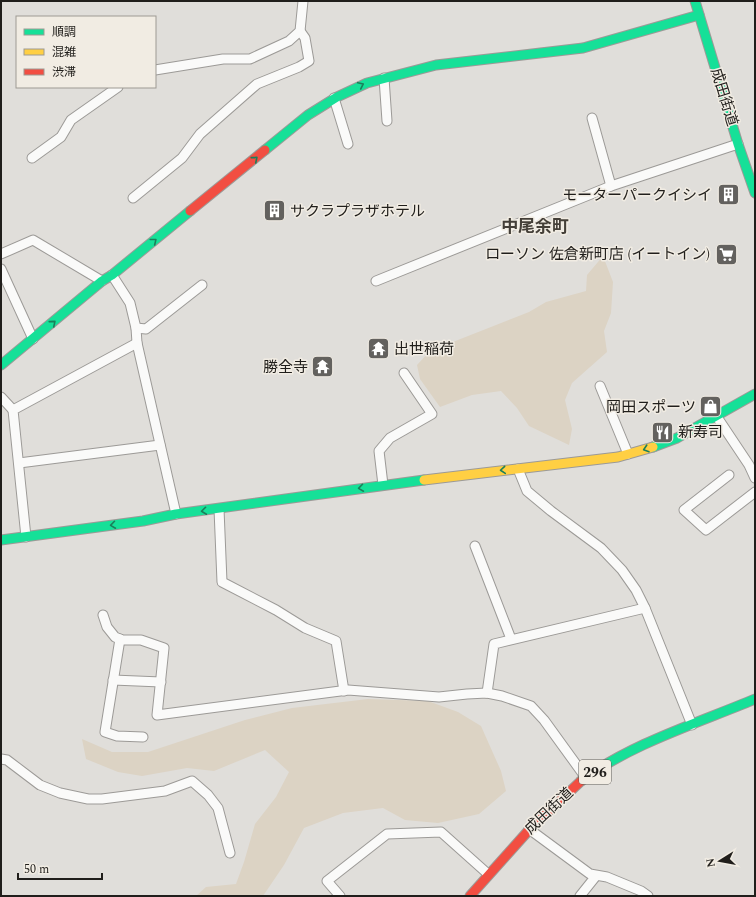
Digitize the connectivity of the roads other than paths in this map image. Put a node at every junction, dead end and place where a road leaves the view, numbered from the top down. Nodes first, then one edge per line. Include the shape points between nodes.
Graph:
1 (303, 1) edge
2 (694, 1) edge
3 (699, 15) junction
4 (300, 31) junction
5 (156, 70) edge
6 (384, 78) junction
7 (117, 88) edge
8 (334, 98) junction
9 (592, 118) dead end
10 (387, 121) dead end
11 (348, 144) dead end
12 (738, 144) junction
13 (32, 158) dead end
14 (611, 186) junction
15 (755, 193) edge
16 (133, 198) dead end
17 (1, 254) edge
18 (1, 270) edge
19 (112, 276) junction
20 (102, 281) junction
21 (376, 281) dead end
22 (202, 285) dead end
23 (136, 328) junction
24 (33, 339) junction
25 (137, 343) junction
26 (1, 365) edge
27 (404, 373) dead end
28 (600, 386) dead end
29 (755, 394) edge
30 (1, 397) edge
31 (13, 410) junction
32 (717, 416) junction
33 (160, 445) junction
34 (628, 454) junction
35 (19, 463) junction
36 (518, 469) junction
37 (729, 475) dead end
38 (755, 478) edge
39 (383, 485) junction
40 (755, 492) edge
41 (219, 509) junction
42 (176, 514) junction
43 (26, 537) junction
44 (1, 540) edge
45 (475, 546) dead end
46 (645, 608) junction
47 (103, 615) dead end
48 (120, 639) junction
49 (511, 639) junction
50 (113, 680) junction
51 (161, 682) junction
52 (344, 691) junction
53 (487, 693) junction
54 (755, 699) edge
55 (692, 725) junction
56 (143, 737) dead end
57 (1, 759) edge
58 (586, 778) junction
59 (529, 829) junction
60 (230, 853) dead end
61 (488, 874) junction
62 (596, 876) junction
63 (340, 896) edge
64 (470, 896) edge
65 (580, 896) edge
66 (648, 896) edge

1 - 4 street
2 - 3 main road, 成田街道
3 - 6 main road via 583,48 436,65
3 - 12 main road, 成田街道
4 - 5 street via 289,41 250,59 223,59
4 - 16 street via 305,38 309,61 257,84 200,134 182,158
8 -> 6 main road
6 - 10 street
7 - 13 street via 71,120 61,137
8 - 11 street
19 -> 8 main road via 308,115
9 - 14 street
12 - 14 street
12 - 15 main road, 成田街道
14 - 21 street
17 - 20 street via 33,240
18 - 24 street
19 - 20 main road
19 - 23 street via 130,303
24 -> 20 main road
22 - 23 street via 146,328
23 - 25 street
24 - 26 main road
25 - 31 street
25 - 33 street
27 - 39 street via 432,414 390,438 379,451
28 - 34 street
29 - 32 main road
30 - 31 street
31 - 35 street
32 -> 34 main road via 677,438
32 - 38 street via 750,465
33 - 35 street
33 - 42 street
34 - 36 main road
35 - 43 street
36 -> 39 main road
36 - 46 street via 527,491 601,548 622,570
37 - 40 street via 684,510 706,530
39 -> 41 main road
41 -> 42 main road
41 - 52 street via 222,582 305,628 336,641
42 -> 43 main road
43 - 44 main road
45 - 49 street
46 - 49 street
46 - 55 street
47 - 48 street via 107,626 115,637
48 - 50 street
48 - 51 street via 141,640 164,648
49 - 53 street via 494,644
50 - 51 street
50 - 56 street via 105,732 117,736
51 - 52 street via 157,715
52 - 53 street via 439,697
53 - 58 street via 531,706
54 - 55 main road, 成田街道 / 296
55 - 58 main road, 成田街道 / 296 via 611,762
57 - 60 street via 7,760 40,785 60,794 88,799 165,791 192,781 218,808
58 - 59 main road, 成田街道 / 296
59 - 61 main road, 成田街道 / 296
59 - 62 street
61 - 63 street via 441,832 387,834 326,881
61 - 64 main road, 成田街道 / 296
62 - 65 street
62 - 66 street via 608,877

